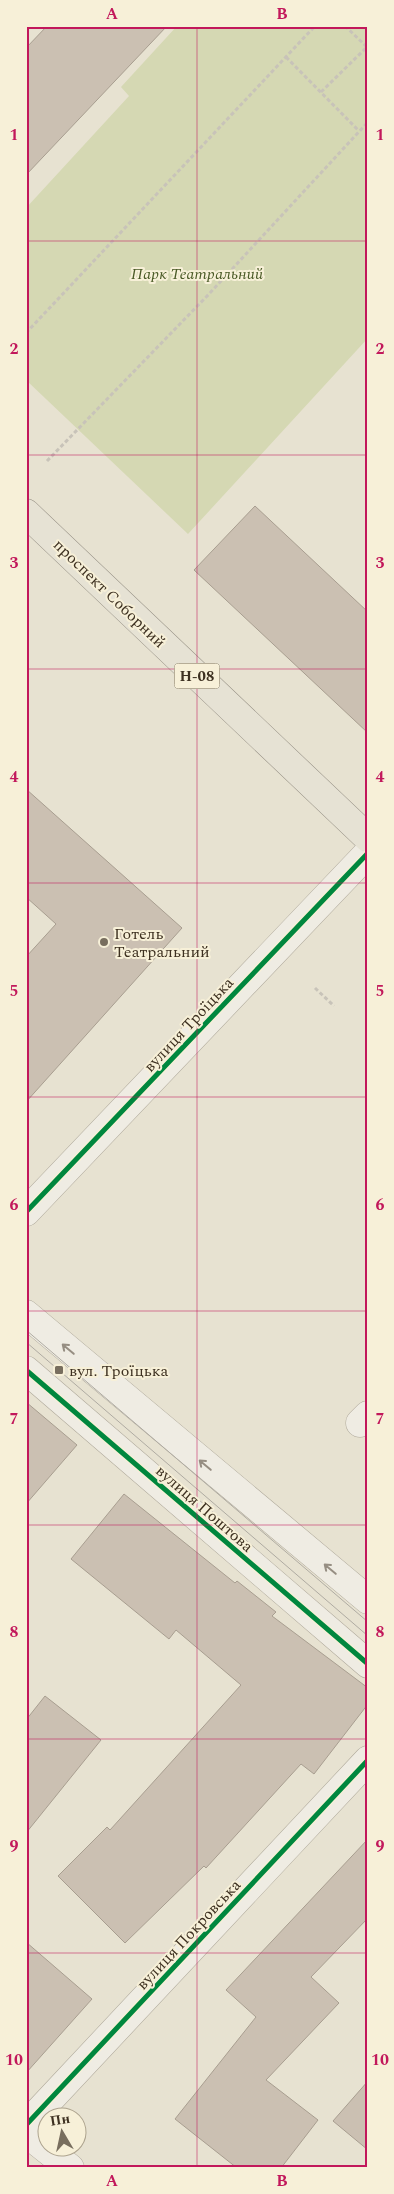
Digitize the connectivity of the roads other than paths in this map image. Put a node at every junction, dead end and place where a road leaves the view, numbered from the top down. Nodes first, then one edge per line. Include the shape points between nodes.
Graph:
1 (26, 513) edge
2 (26, 538) edge
3 (368, 838) edge
4 (368, 853) edge
5 (26, 1212) edge
6 (26, 1314) edge
7 (26, 1370) edge
8 (368, 1600) edge
9 (368, 1664) edge
10 (368, 1760) edge
11 (26, 2126) edge
12 (26, 2132) edge
13 (70, 2168) edge

1 - 3 main road, проспект Соборний / Н-08
2 - 3 main road, проспект Соборний / Н-08
4 - 5 street, вулиця Троїцька
8 -> 6 street, вулиця Поштова
7 - 9 street, вулиця Поштова
10 - 11 street, вулиця Покровська
12 - 13 street

